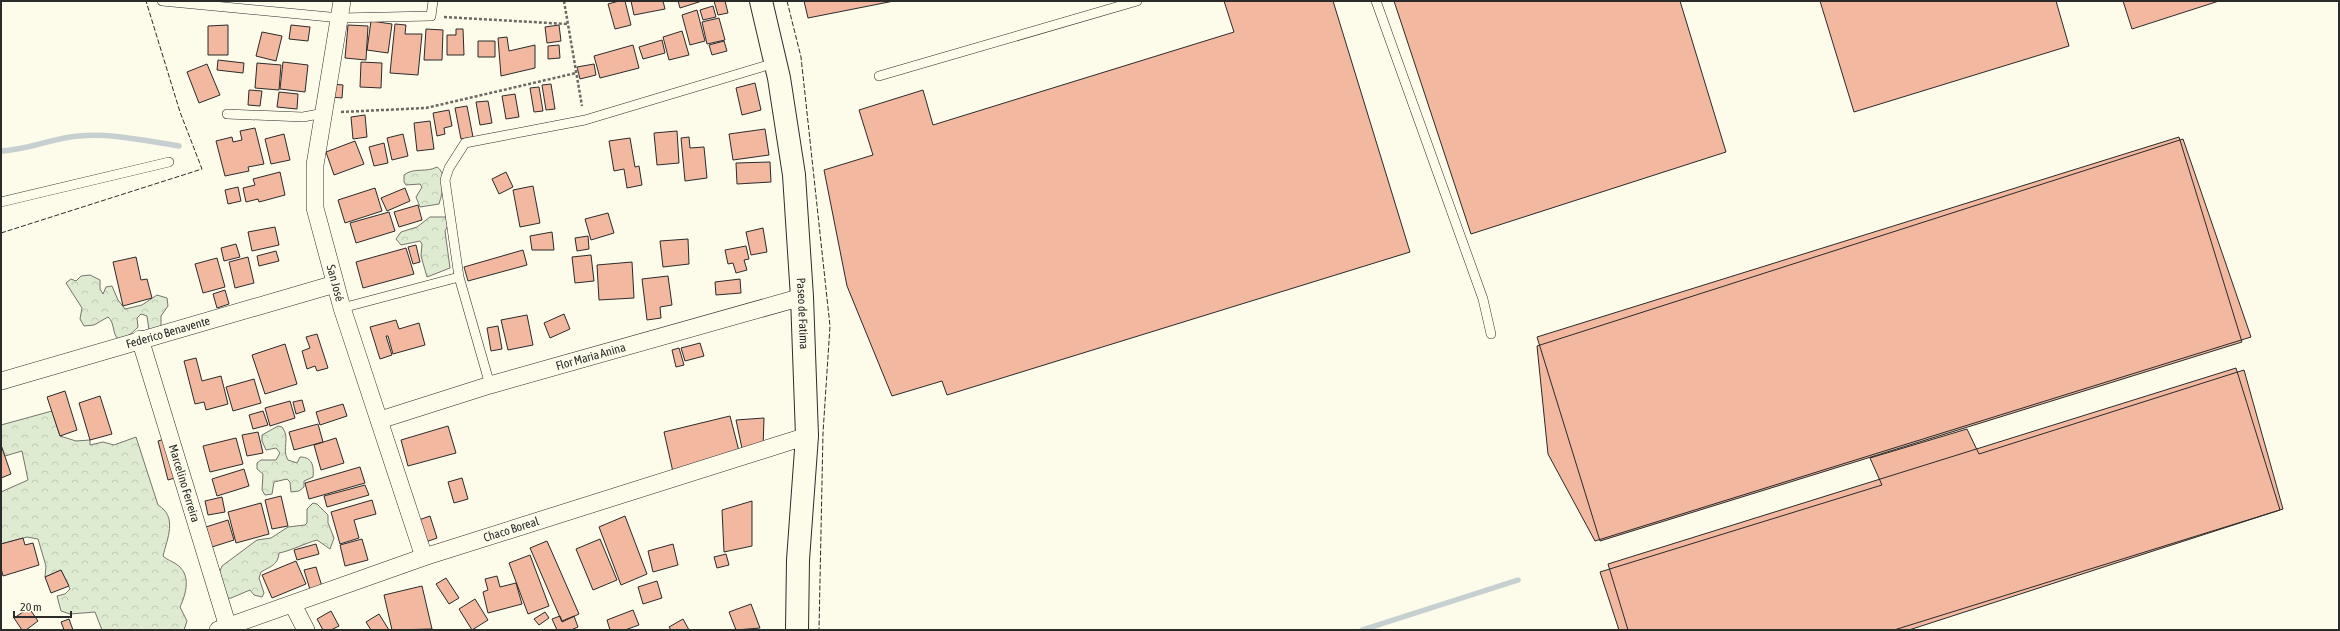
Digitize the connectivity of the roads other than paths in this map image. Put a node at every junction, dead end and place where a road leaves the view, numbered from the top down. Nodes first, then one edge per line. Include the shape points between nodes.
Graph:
1 (162, 1) edge
2 (342, 1) edge
3 (433, 1) edge
4 (761, 1) edge
5 (1137, 1) edge
6 (1376, 1) edge
7 (340, 18) junction
8 (775, 63) junction
9 (879, 76) dead end
10 (324, 113) junction
11 (226, 114) dead end
12 (169, 162) dead end
13 (1, 202) edge
14 (459, 277) junction
15 (335, 284) junction
16 (802, 297) junction
17 (342, 308) junction
18 (1491, 334) dead end
19 (140, 339) junction
20 (1, 381) edge
21 (490, 384) junction
22 (380, 420) junction
23 (807, 436) junction
24 (424, 557) junction
25 (293, 605) junction
26 (223, 628) edge
27 (306, 630) edge
28 (797, 630) edge

1 - 7 lane
2 - 7 street, San José
3 - 7 lane via 431,16
4 - 8 street, Paseo de Fatima
5 - 9 lane
6 - 18 lane via 1483,299
7 - 10 street, San José
8 - 14 lane via 585,120 465,143 449,168 445,180
8 - 16 street, Paseo de Fatima via 794,176
10 - 11 lane via 303,117
10 - 15 street, San José via 315,165 315,208
12 - 13 lane
14 - 17 lane
14 - 21 lane
15 - 17 street, San José
15 - 19 street, Federico Benavente
16 - 21 street, Flor Maria Anina
16 - 23 street, Paseo de Fatima
17 - 22 street, San José
19 - 20 street, Federico Benavente
19 - 26 street, Marcelino Ferreira
21 - 22 street, Flor Maria Anina
22 - 24 street, San José
23 - 24 street, Chaco Boreal
23 - 28 street, Paseo de Fatima via 798,560
24 - 25 street, Chaco Boreal
25 - 26 street, Chaco Boreal
25 - 27 street

